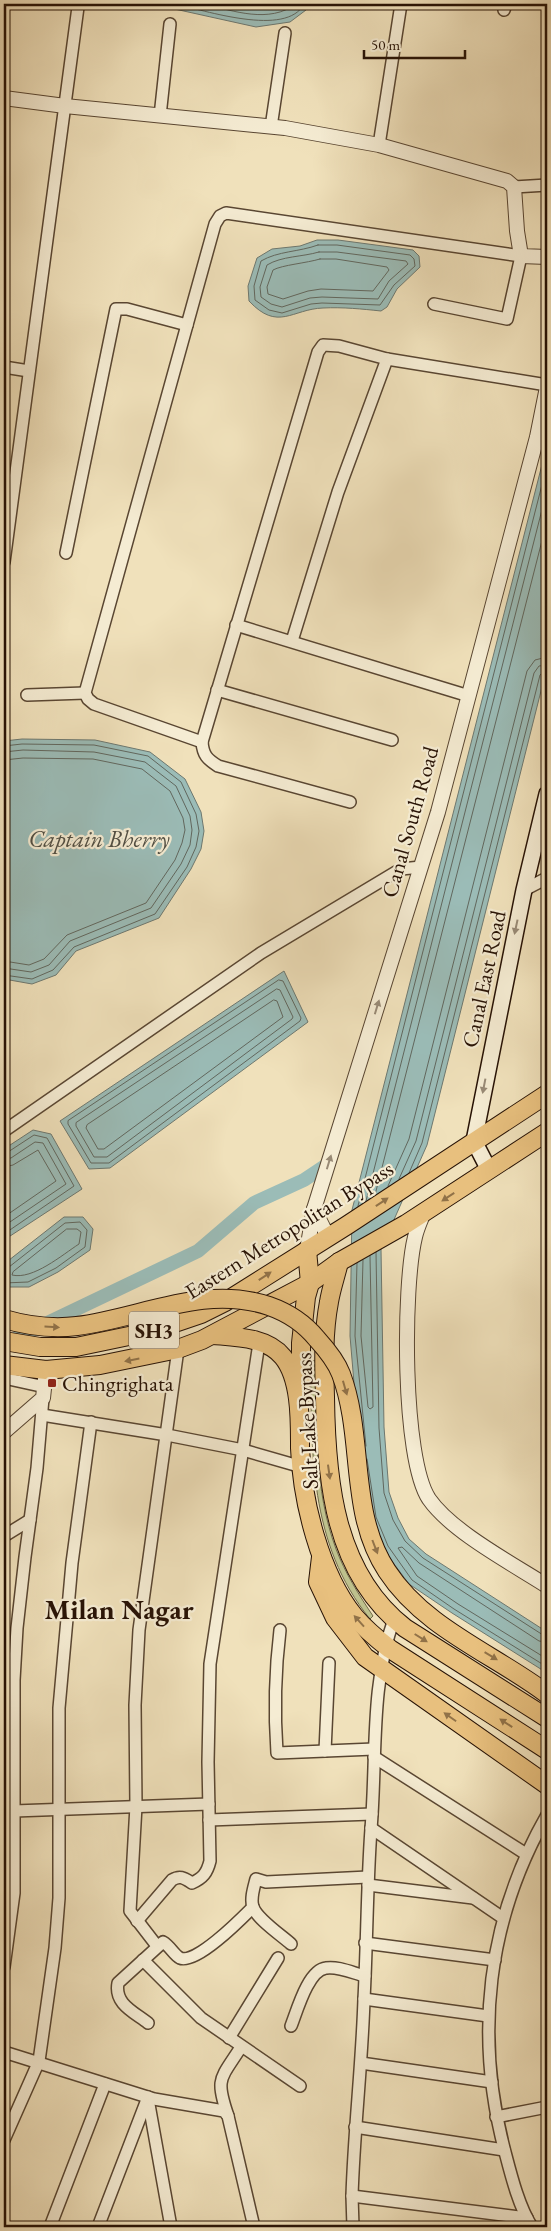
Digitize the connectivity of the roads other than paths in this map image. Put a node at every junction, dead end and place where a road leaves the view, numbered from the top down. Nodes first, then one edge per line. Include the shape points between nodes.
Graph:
1 (401, 4) edge
2 (78, 7) dead end
3 (170, 24) dead end
4 (285, 33) dead end
5 (4, 98) edge
6 (65, 106) junction
7 (160, 116) junction
8 (271, 126) junction
9 (379, 145) junction
10 (547, 185) edge
11 (514, 187) junction
12 (521, 256) junction
13 (547, 257) edge
14 (434, 304) dead end
15 (187, 325) junction
16 (386, 359) junction
17 (4, 367) edge
18 (29, 371) junction
19 (547, 386) edge
20 (66, 553) dead end
21 (4, 562) edge
22 (236, 625) junction
23 (292, 641) junction
24 (217, 690) junction
25 (86, 692) junction
26 (27, 695) dead end
27 (469, 696) junction
28 (392, 740) dead end
29 (202, 742) junction
30 (547, 794) edge
31 (350, 802) dead end
32 (421, 867) junction
33 (547, 878) edge
34 (524, 890) junction
35 (547, 1094) edge
36 (4, 1131) edge
37 (547, 1132) edge
38 (474, 1141) junction
39 (488, 1170) junction
40 (314, 1209) junction
41 (424, 1212) junction
42 (328, 1237) junction
43 (307, 1250) junction
44 (346, 1258) junction
45 (310, 1283) junction
46 (4, 1320) edge
47 (212, 1335) junction
48 (4, 1341) edge
49 (260, 1343) junction
50 (178, 1350) junction
51 (4, 1370) edge
52 (45, 1385) junction
53 (42, 1415) junction
54 (301, 1420) junction
55 (91, 1422) junction
56 (4, 1432) edge
57 (167, 1435) junction
58 (242, 1450) junction
59 (302, 1467) junction
60 (30, 1520) junction
61 (4, 1536) edge
62 (321, 1553) junction
63 (547, 1586) edge
64 (394, 1619) junction
65 (280, 1630) dead end
66 (385, 1645) junction
67 (329, 1663) dead end
68 (380, 1668) junction
69 (9, 1681) edge
70 (547, 1694) edge
71 (547, 1718) edge
72 (547, 1750) edge
73 (325, 1751) junction
74 (374, 1753) junction
75 (547, 1785) edge
76 (209, 1804) junction
77 (136, 1806) junction
78 (60, 1808) junction
79 (14, 1810) junction
80 (372, 1814) junction
81 (547, 1815) edge
82 (210, 1820) junction
83 (371, 1828) junction
84 (526, 1854) junction
85 (368, 1881) junction
86 (9, 1894) edge
87 (474, 1898) junction
88 (253, 1907) junction
89 (503, 1918) junction
90 (137, 1921) junction
91 (365, 1943) junction
92 (290, 1944) dead end
93 (157, 1946) junction
94 (278, 1958) dead end
95 (143, 1960) junction
96 (494, 1960) junction
97 (4, 1967) edge
98 (365, 1976) junction
99 (364, 1999) junction
100 (488, 2016) junction
101 (148, 2023) dead end
102 (291, 2026) dead end
103 (229, 2038) junction
104 (241, 2047) junction
105 (4, 2052) edge
106 (39, 2061) junction
107 (361, 2063) junction
108 (492, 2082) junction
109 (105, 2084) junction
110 (300, 2086) dead end
111 (148, 2097) junction
112 (547, 2107) edge
113 (228, 2116) junction
114 (496, 2117) junction
115 (355, 2127) junction
116 (4, 2140) edge
117 (504, 2150) junction
118 (352, 2196) junction
119 (530, 2222) edge
120 (50, 2227) edge
121 (98, 2227) edge
122 (171, 2227) edge
123 (254, 2227) edge
124 (353, 2227) edge

1 - 9 street
2 - 6 street
3 - 7 street
4 - 8 street
5 - 6 street
6 - 7 street
6 - 18 street
7 - 8 street
8 - 9 street
9 - 11 street via 507,182
10 - 11 street
11 - 12 street
12 - 13 street
12 - 14 street via 507,320
12 - 15 street via 226,213 215,224
15 - 20 street via 116,308
15 - 25 street
16 - 19 street
16 - 22 street via 339,346 323,345 318,352
16 - 23 street via 338,492
17 - 18 street
18 - 21 street
19 - 27 street, Canal South Road via 537,437
22 - 23 street
22 - 24 street
23 - 27 street
24 - 28 street
24 - 29 street
25 - 26 street
25 - 29 street via 94,704
27 - 32 street, Canal South Road
29 - 31 street via 207,759 218,766
30 - 34 main road, Canal East Road
32 - 36 street via 401,868 261,953
40 -> 32 street, Canal South Road
33 - 34 street
34 -> 38 main road, Canal East Road
35 - 38 main road, Eastern Metropolitan Bypass / SH3
37 - 39 main road, SH3
38 - 39 main road
42 -> 38 main road, Eastern Metropolitan Bypass / SH3
39 -> 41 main road, SH3
40 - 42 street
40 - 43 street, Canal South Road
41 - 44 main road, SH3
41 - 63 street via 414,1238 411,1258 407,1351 413,1444 422,1484 434,1505 453,1524
42 - 43 main road, Eastern Metropolitan Bypass / SH3
42 - 44 main road
43 - 45 main road
48 -> 43 main road, Eastern Metropolitan Bypass / SH3 via 40,1347 76,1347 176,1324 225,1302
44 - 45 main road, SH3
44 -> 64 main road, Salt Lake Bypass via 329,1301 325,1346 325,1416 330,1477 343,1536 352,1560 374,1599
45 - 47 main road, SH3
45 - 54 main road via 301,1343
46 -> 70 main road, bridge via 43,1327 79,1326 177,1304 221,1299 257,1302 298,1320 330,1354 340,1374 351,1419 362,1506 386,1571 412,1602 436,1621
47 - 49 main road, Salt Lake Bypass via 246,1338
47 - 50 main road, SH3
49 - 54 main road, Salt Lake Bypass via 282,1355 290,1366
49 - 58 street
50 -> 52 main road, SH3 via 100,1365
50 - 57 street
51 - 52 main road, SH3
52 - 53 street
52 - 56 street
53 - 55 street
53 - 60 street
54 - 59 main road, Salt Lake Bypass
55 - 57 street
55 - 78 street via 61,1675
57 - 58 street
57 - 77 street via 139,1630 135,1705
58 - 59 street
58 - 76 street via 210,1664
59 - 62 main road, Salt Lake Bypass via 308,1508
60 - 61 street
60 - 69 street
66 -> 62 main road, Salt Lake Bypass via 353,1614 334,1584
62 - 68 main road, Salt Lake Bypass via 318,1582 336,1618 365,1656
64 - 66 street
64 -> 71 main road, Salt Lake Bypass
65 - 73 street via 274,1718 277,1753
66 - 68 street
72 -> 66 main road, Salt Lake Bypass
67 - 73 street
68 - 74 street
75 -> 68 main road, Salt Lake Bypass
69 - 79 street
73 - 74 street
74 - 80 street
74 - 84 street
76 - 77 street
76 - 82 street
77 - 78 street
77 - 90 street via 130,1911
78 - 79 street
78 - 106 street via 55,1948
79 - 86 street
80 - 82 street
80 - 83 street
81 - 84 street
82 - 90 street via 207,1871 192,1883 184,1878 172,1880
83 - 85 street
83 - 87 street
84 - 89 street
85 - 87 street
85 - 88 street via 266,1882 256,1879
85 - 91 street
86 - 97 street
87 - 89 street
88 - 92 street
88 - 93 street via 228,1932 188,1958 180,1958 163,1942
89 - 96 street
90 - 93 street
91 - 96 street
91 - 98 street
93 - 95 street
94 - 103 street
95 - 101 street via 118,1983 116,1992 119,2000
95 - 103 street via 201,2018
96 - 100 street
98 - 99 street
98 - 102 street via 328,1967 320,1969 309,1983
99 - 100 street
99 - 107 street
100 - 108 street
103 - 104 street
104 - 110 street
104 - 113 street via 220,2083
105 - 106 street
106 - 109 street
106 - 116 street
107 - 108 street
107 - 115 street
108 - 114 street
109 - 111 street
109 - 120 street
111 - 113 street via 224,2111
111 - 121 street
111 - 122 street
112 - 114 street
113 - 123 street
114 - 117 street
115 - 117 street
115 - 118 street
117 - 119 street
118 - 119 street
118 - 124 street

